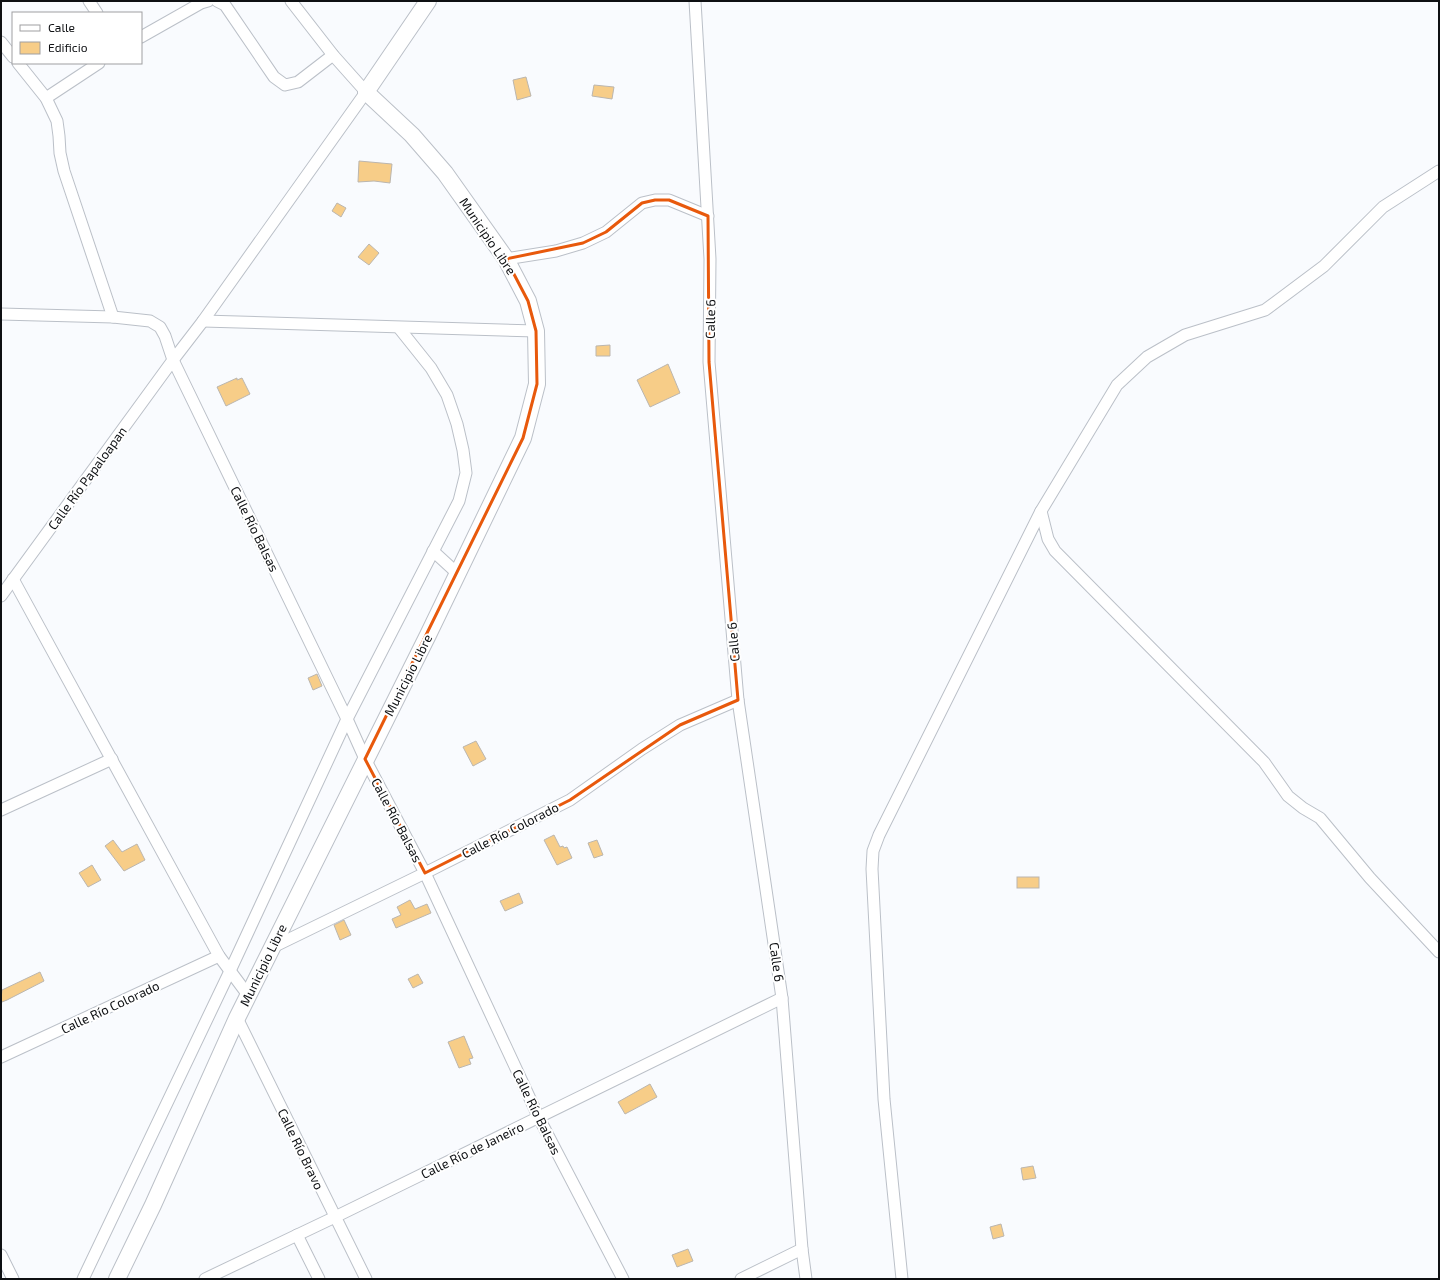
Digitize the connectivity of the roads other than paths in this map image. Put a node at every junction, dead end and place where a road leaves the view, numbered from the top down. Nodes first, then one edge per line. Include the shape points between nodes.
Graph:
1 (89, 1) edge
2 (208, 1) edge
3 (217, 1) edge
4 (292, 1) edge
5 (428, 1) edge
6 (695, 1) edge
7 (96, 12) edge
8 (142, 36) edge
9 (1, 42) edge
10 (12, 56) edge
11 (333, 56) junction
12 (19, 64) edge
13 (97, 64) edge
14 (366, 92) junction
15 (46, 98) junction
16 (1439, 171) edge
17 (708, 216) junction
18 (506, 259) junction
19 (1, 314) edge
20 (113, 317) junction
21 (203, 322) junction
22 (399, 328) junction
23 (536, 331) junction
24 (173, 360) junction
25 (1041, 511) junction
26 (433, 551) junction
27 (458, 574) junction
28 (13, 579) junction
29 (1, 596) edge
30 (738, 700) junction
31 (347, 719) junction
32 (112, 759) junction
33 (365, 759) junction
34 (1, 810) edge
35 (425, 873) junction
36 (273, 946) junction
37 (1439, 952) edge
38 (219, 956) junction
39 (230, 971) junction
40 (248, 995) junction
41 (782, 998) junction
42 (237, 1018) junction
43 (1, 1057) edge
44 (539, 1118) junction
45 (335, 1217) junction
46 (297, 1235) junction
47 (802, 1249) junction
48 (1, 1255) edge
49 (13, 1279) edge
50 (83, 1279) edge
51 (117, 1279) edge
52 (205, 1279) edge
53 (319, 1279) edge
54 (366, 1279) edge
55 (623, 1279) edge
56 (741, 1279) edge
57 (806, 1279) edge
58 (902, 1279) edge

1 - 7 street
2 - 8 street
3 - 11 street via 225,5 274,78 285,85 298,82
4 - 11 street
5 - 14 street
6 - 17 street, Calle 6
9 - 10 street
11 - 14 street
12 - 15 street
13 - 15 street
14 - 18 street, Municipio Libre via 412,134 445,173
14 - 21 street, Calle Río Papaloapan
15 - 20 street via 57,120 64,171
16 - 25 street via 1383,207 1324,266 1265,310 1185,336 1147,357 1117,384
17 - 18 street via 669,200 655,200 642,203 606,232 583,243 556,251
17 - 30 street, Calle 6 via 709,362
18 - 23 street, Municipio Libre via 528,301
19 - 20 street, Calle Río Balsas
20 - 24 street, Calle Río Balsas via 150,321 160,327
21 - 22 street
21 - 24 street, Calle Río Papaloapan
22 - 23 street
22 - 26 street via 431,368 447,395 463,450 466,473 459,501
23 - 27 street, Municipio Libre via 537,384 523,438
24 - 28 street, Calle Río Papaloapan
24 - 31 street, Calle Río Balsas
25 - 37 street via 1048,539 1055,551 1264,762 1288,796 1320,818 1370,878
25 - 58 street via 879,835 873,852 884,1098
26 - 27 street
26 - 31 street
27 - 33 street, Municipio Libre
28 - 29 street, Calle Río Papaloapan
28 - 32 street
30 - 35 street, Calle Río Colorado via 680,726 642,749 570,800
30 - 41 street, Calle 6
31 - 33 street, Calle Río Balsas
31 - 39 street
32 - 34 street
32 - 38 street
33 - 35 street, Calle Río Balsas
33 - 36 street, Municipio Libre
35 - 36 street, Calle Río Colorado
35 - 44 street, Calle Río Balsas
36 - 40 street, Municipio Libre
38 - 39 street
38 - 43 street, Calle Río Colorado
39 - 40 street
39 - 50 street
40 - 42 street, Municipio Libre
41 - 44 street, Calle Río de Janeiro
41 - 47 street, Calle 6
42 - 45 street, Calle Río Bravo
42 - 51 street, Municipio Libre
44 - 45 street, Calle Río de Janeiro
44 - 55 street, Calle Río Balsas
45 - 46 street, Calle Río de Janeiro
45 - 54 street, Calle Río Bravo
46 - 52 street, Calle Río de Janeiro
46 - 53 street
47 - 56 street
47 - 57 street, Calle 6
48 - 49 street

